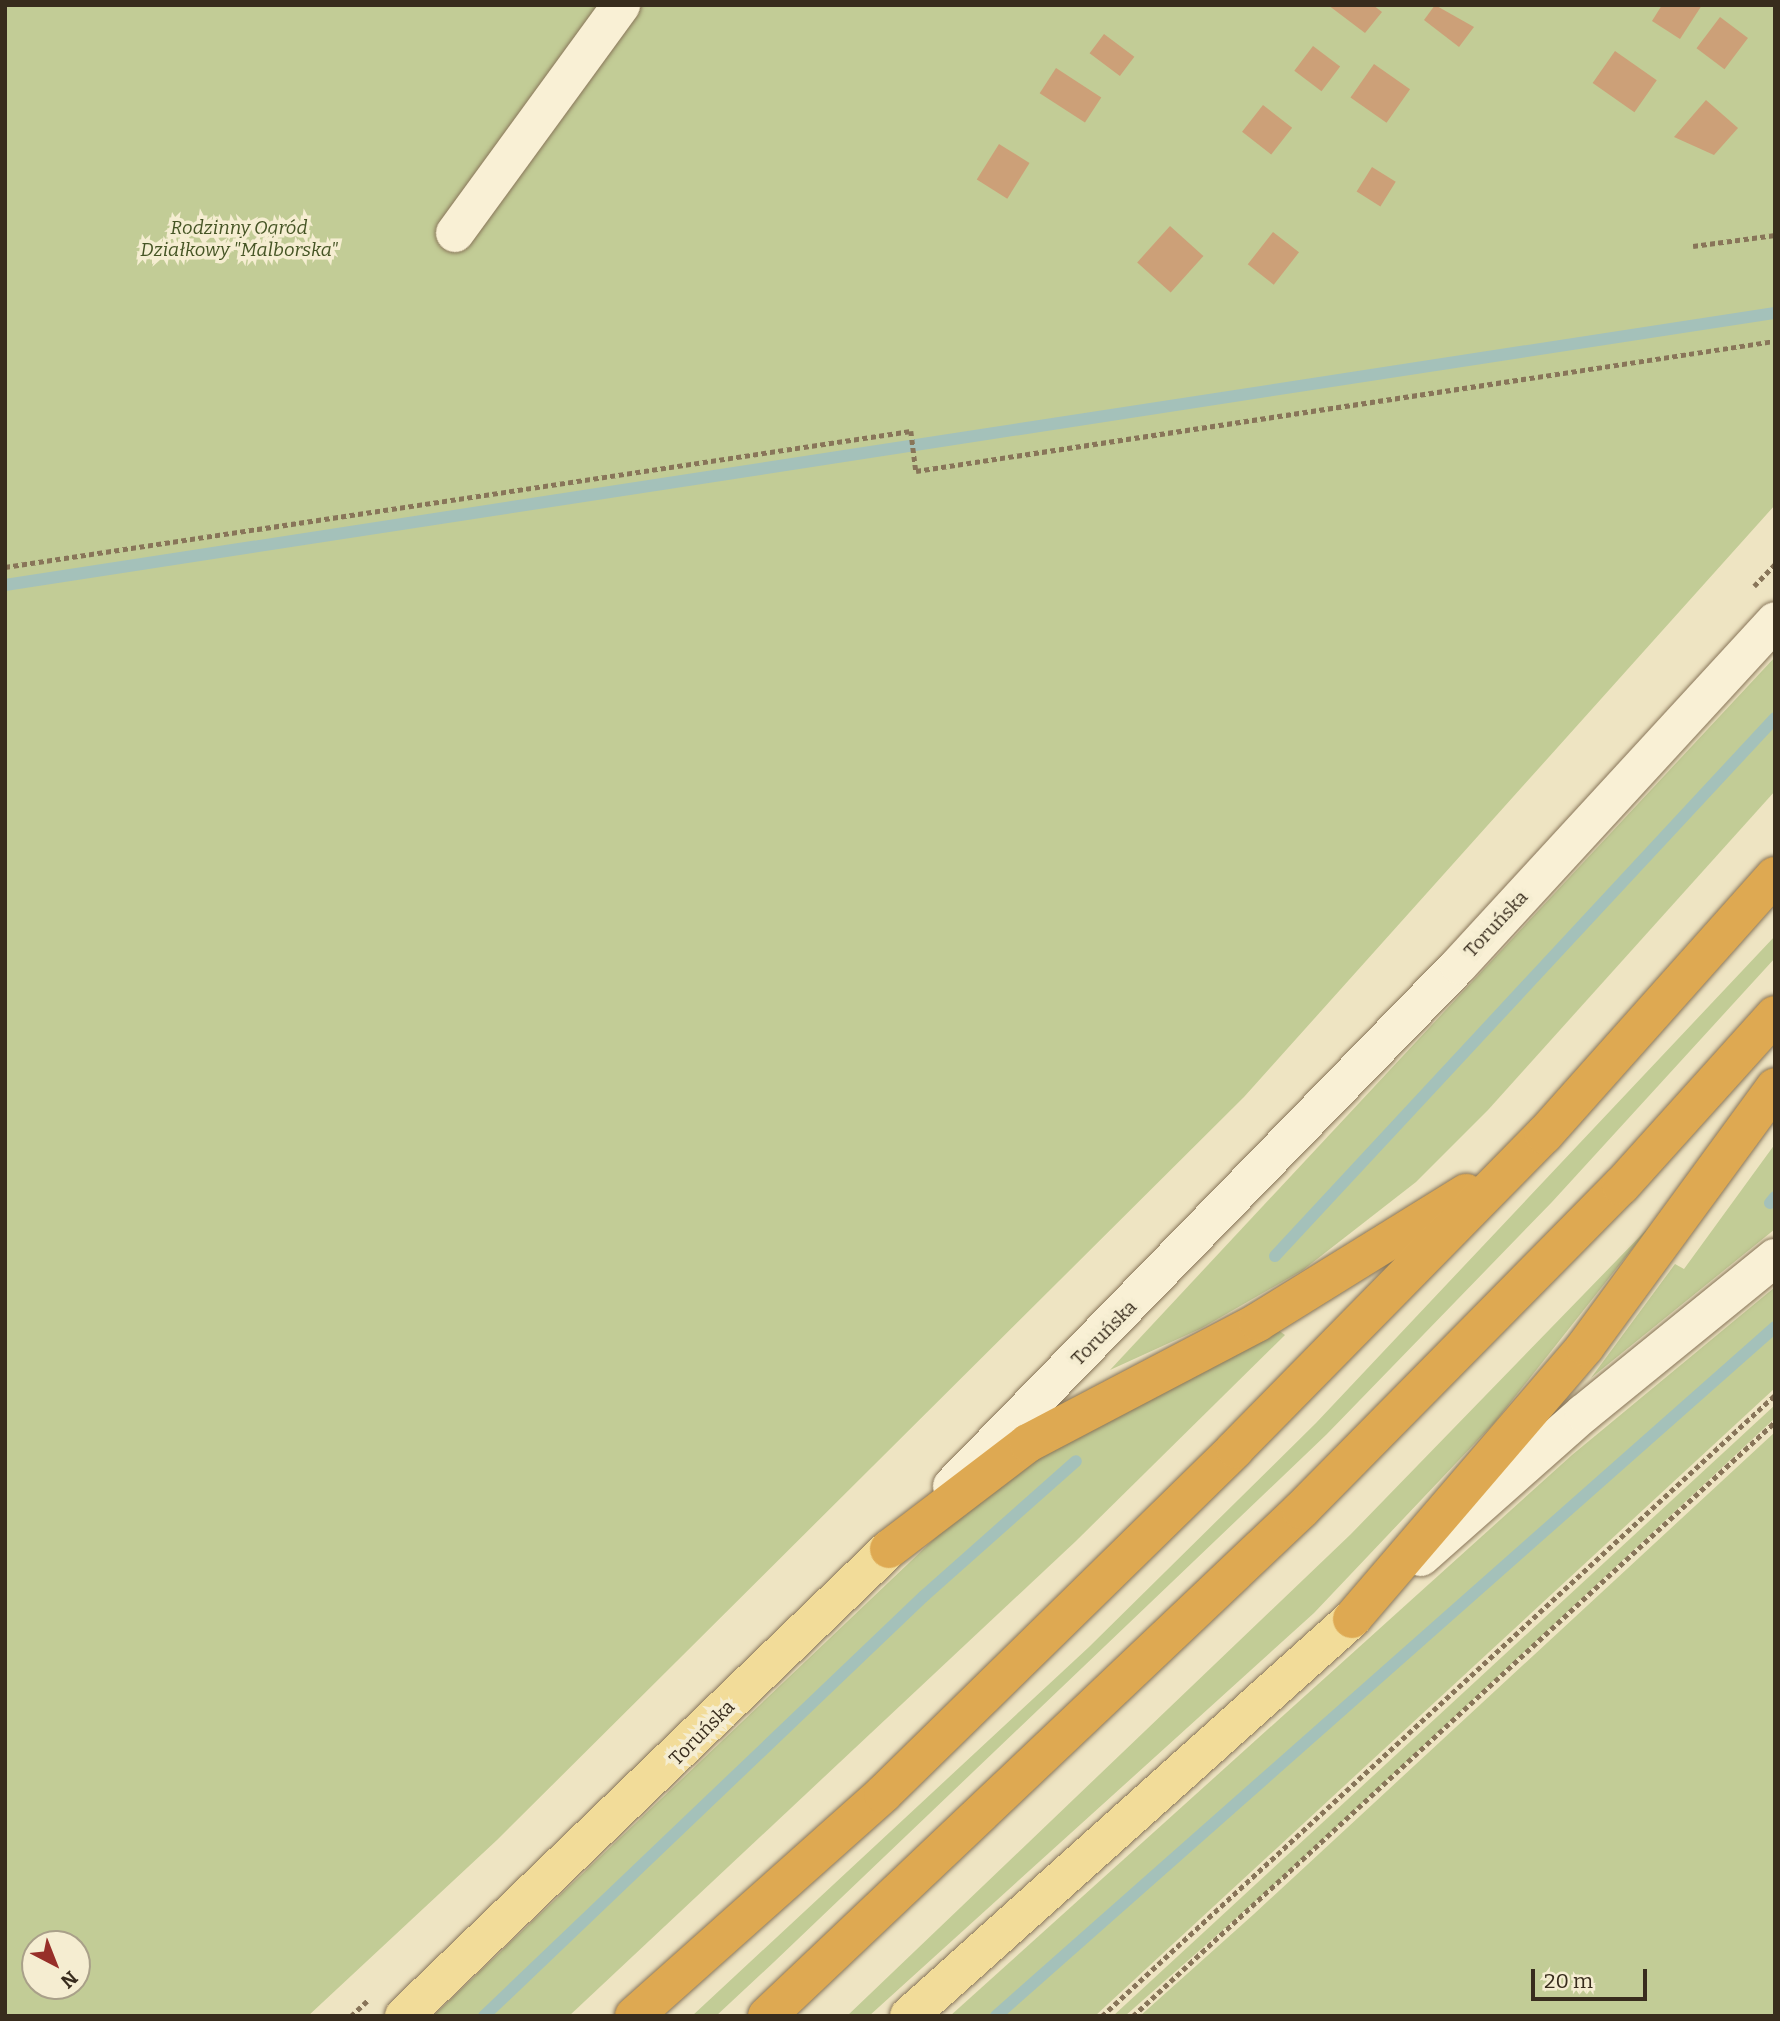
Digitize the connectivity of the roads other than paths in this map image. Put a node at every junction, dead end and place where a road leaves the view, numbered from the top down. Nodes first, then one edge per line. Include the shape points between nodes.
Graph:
1 (621, 5) edge
2 (455, 233) dead end
3 (1775, 621) edge
4 (1775, 876) edge
5 (1775, 1015) edge
6 (1775, 1087) edge
7 (1544, 1135) junction
8 (1775, 1258) edge
9 (889, 1549) junction
10 (1352, 1619) junction
11 (404, 2016) edge
12 (634, 2016) edge
13 (767, 2016) edge
14 (909, 2016) edge

1 - 2 street
3 - 9 street, Toruńska via 1228,1206
4 - 7 highway
5 - 13 highway via 1621,1186 1301,1510
6 - 10 highway via 1585,1346
7 - 9 highway via 1469,1191 1258,1322 1028,1443
7 - 12 highway via 893,1784
8 - 10 street via 1584,1413
9 - 11 main road, Toruńska
10 - 14 main road

